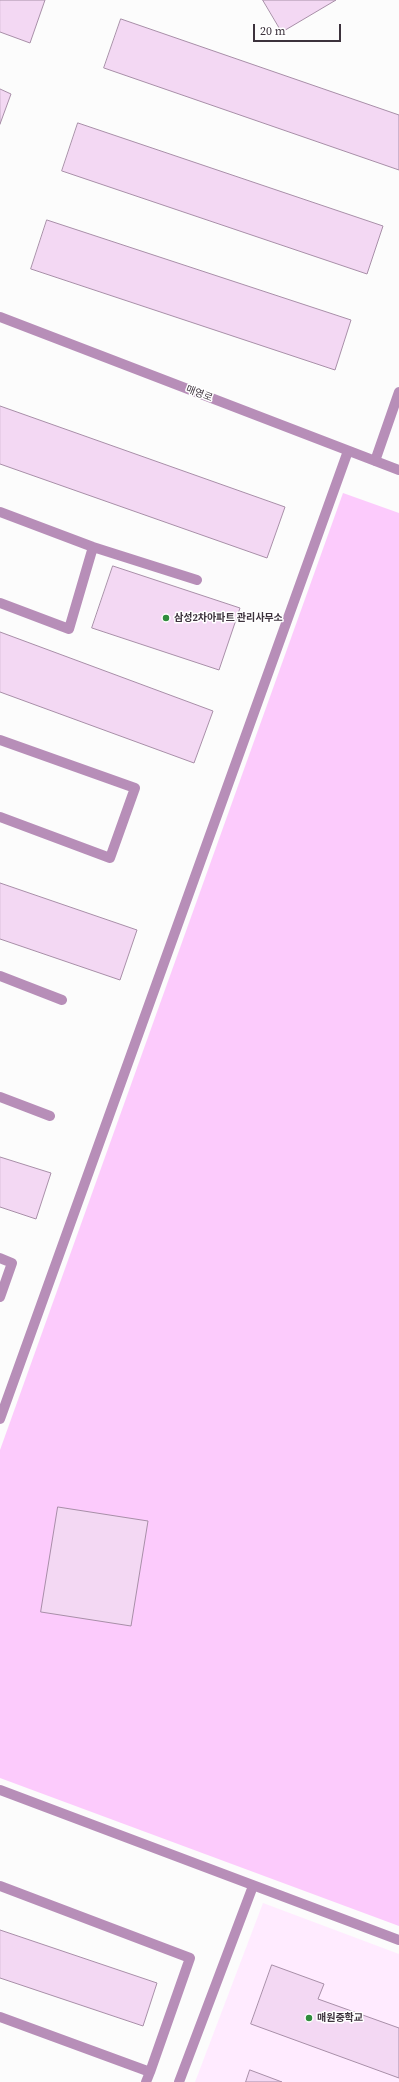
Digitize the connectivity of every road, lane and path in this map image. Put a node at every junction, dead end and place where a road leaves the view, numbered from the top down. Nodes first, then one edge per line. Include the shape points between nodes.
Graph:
1 (0, 317) edge
2 (399, 392) edge
3 (348, 451) junction
4 (375, 461) junction
5 (399, 470) edge
6 (0, 512) edge
7 (93, 547) junction
8 (197, 580) dead end
9 (0, 603) edge
10 (0, 740) edge
11 (0, 817) edge
12 (0, 976) edge
13 (62, 1000) dead end
14 (0, 1097) edge
15 (50, 1116) dead end
16 (0, 1258) edge
17 (0, 1297) edge
18 (0, 1419) edge
19 (0, 1790) edge
20 (0, 1886) edge
21 (254, 1886) junction
22 (399, 1940) edge
23 (0, 2017) edge
24 (150, 2072) junction
25 (146, 2082) edge
26 (179, 2082) edge

1 - 3 street, 매영로
2 - 4 street
3 - 4 street, 매영로
3 - 18 street
4 - 5 street, 매영로
6 - 7 street
7 - 8 street
7 - 9 street via 69,629
10 - 11 street via 135,788 110,858
12 - 13 street
14 - 15 street
16 - 17 street via 12,1263
19 - 21 street
20 - 24 street via 190,1958
21 - 22 street
21 - 26 street
23 - 24 street
24 - 25 street

